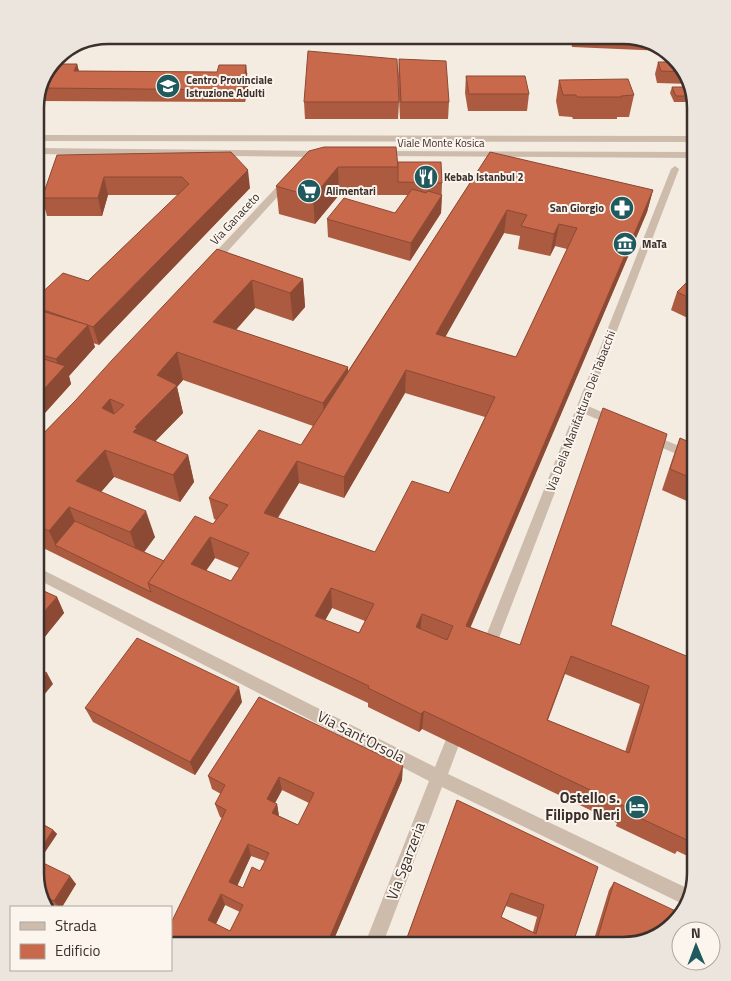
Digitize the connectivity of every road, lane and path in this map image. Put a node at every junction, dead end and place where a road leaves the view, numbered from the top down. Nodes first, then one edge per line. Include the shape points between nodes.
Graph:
1 (44, 138) edge
2 (687, 139) edge
3 (44, 151) edge
4 (311, 154) junction
5 (331, 154) edge
6 (370, 154) edge
7 (687, 155) edge
8 (675, 169) dead end
9 (204, 271) edge
10 (582, 408) junction
11 (687, 454) edge
12 (44, 577) edge
13 (486, 654) edge
14 (452, 742) edge
15 (438, 777) junction
16 (683, 895) edge
17 (376, 937) edge

1 - 2 street, Viale Monte Kosica
3 - 4 street
4 - 5 street
4 - 9 street, Via Ganaceto
6 - 7 street, Viale Monte Kosica
8 - 10 street, Via Della Manifattura Dei Tabacchi
10 - 11 street
10 - 13 street, Via Della Manifattura Dei Tabacchi
12 - 15 street, Via Sant'Orsola
14 - 15 street
15 - 16 street, Via Sant'Orsola
15 - 17 street, Via Sgarzeria

